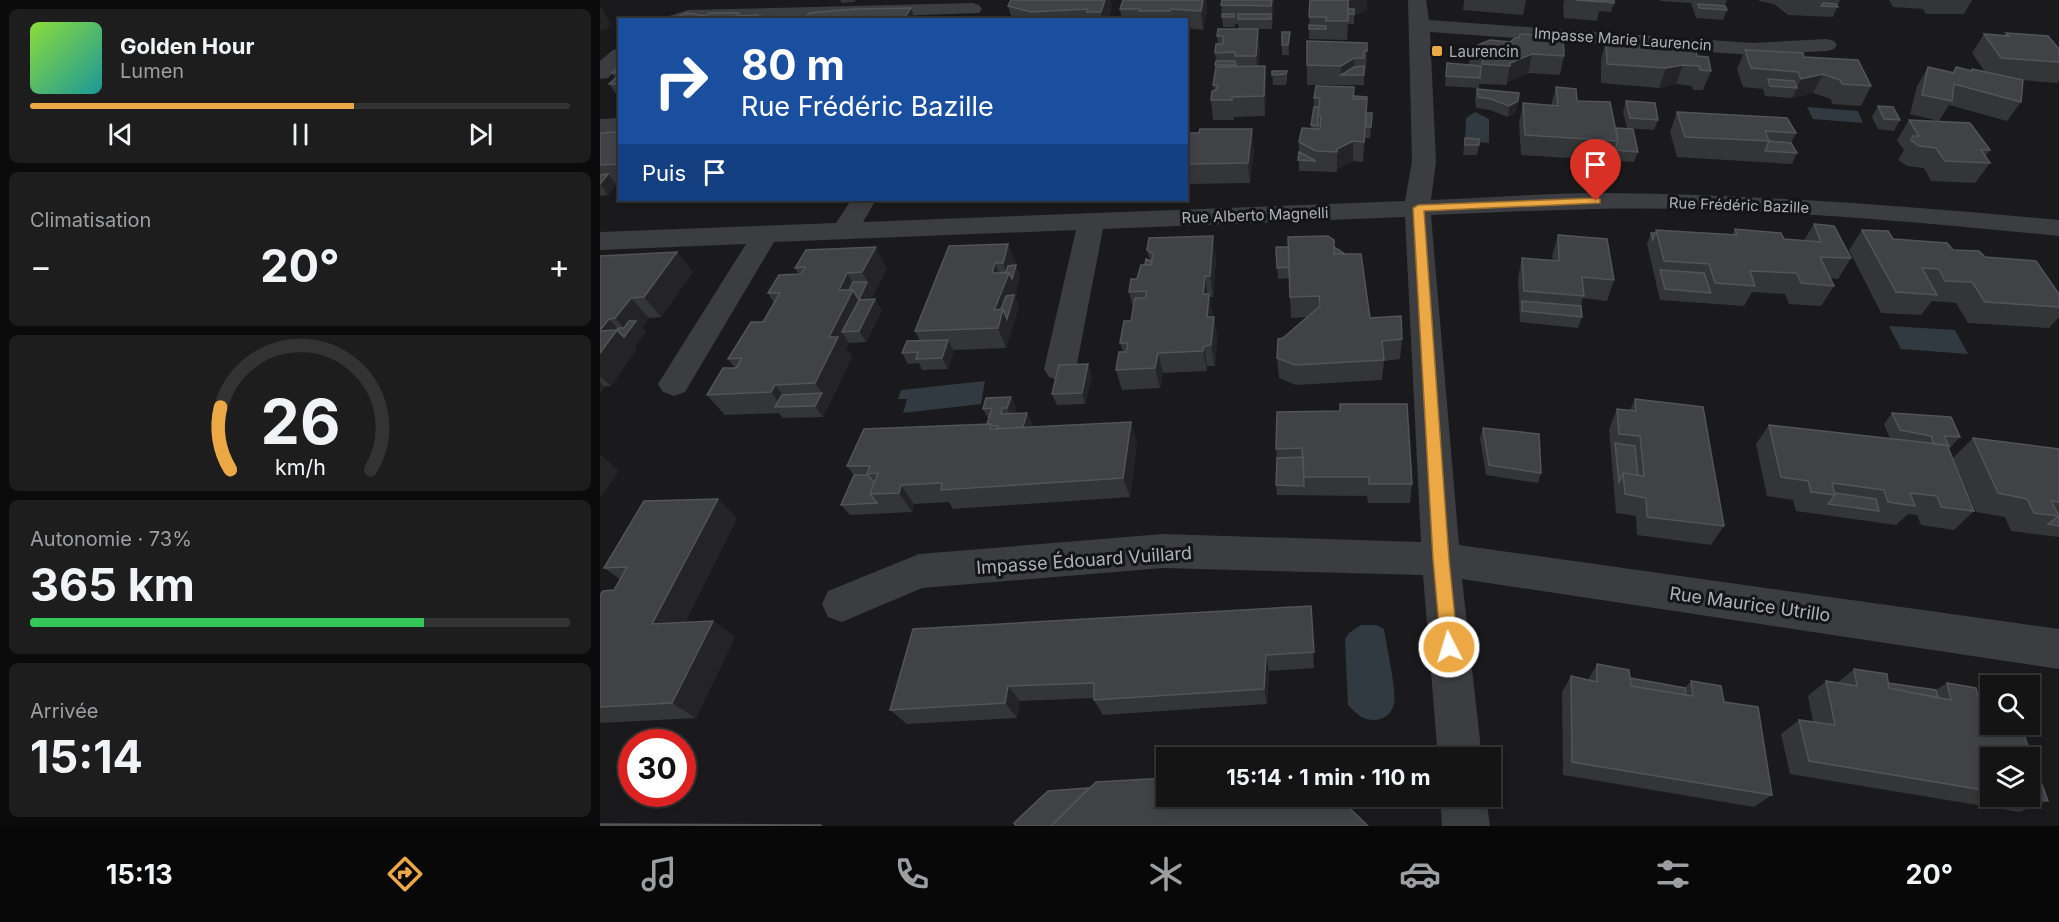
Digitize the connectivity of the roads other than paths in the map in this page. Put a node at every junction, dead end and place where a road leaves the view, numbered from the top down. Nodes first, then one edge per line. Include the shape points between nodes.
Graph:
1 (1417, 0) edge
2 (972, 9) edge
3 (682, 18) edge
4 (1420, 25) junction
5 (1827, 45) dead end
6 (618, 56) edge
7 (600, 73) edge
8 (618, 125) edge
9 (600, 126) edge
10 (862, 201) edge
11 (1418, 208) junction
12 (1091, 221) junction
13 (2059, 228) edge
14 (844, 232) junction
15 (765, 235) junction
16 (600, 241) edge
17 (1060, 369) edge
18 (674, 384) dead end
19 (1441, 559) junction
20 (842, 604) dead end
21 (2059, 649) edge
22 (1459, 747) edge
23 (1465, 807) edge
24 (1466, 826) edge

1 - 4 street
2 - 3 street
4 - 5 street, Impasse Marie Laurencin via 1752,49
4 - 11 street via 1424,161
6 - 7 street
8 - 9 street
10 - 14 street
11 - 12 street, Rue Alberto Magnelli
11 - 13 street, Rue Frédéric Bazille via 1596,201 1691,202 1897,212
11 - 19 street
12 - 14 street, Rue Alberto Magnelli
12 - 17 street
14 - 15 street, Rue Alberto Magnelli
15 - 16 street, Rue Alberto Magnelli
15 - 18 street
19 - 20 street, Impasse Édouard Vuillard via 1163,551 919,571
19 - 21 street, Rue Maurice Utrillo
19 - 22 street
23 - 24 street

